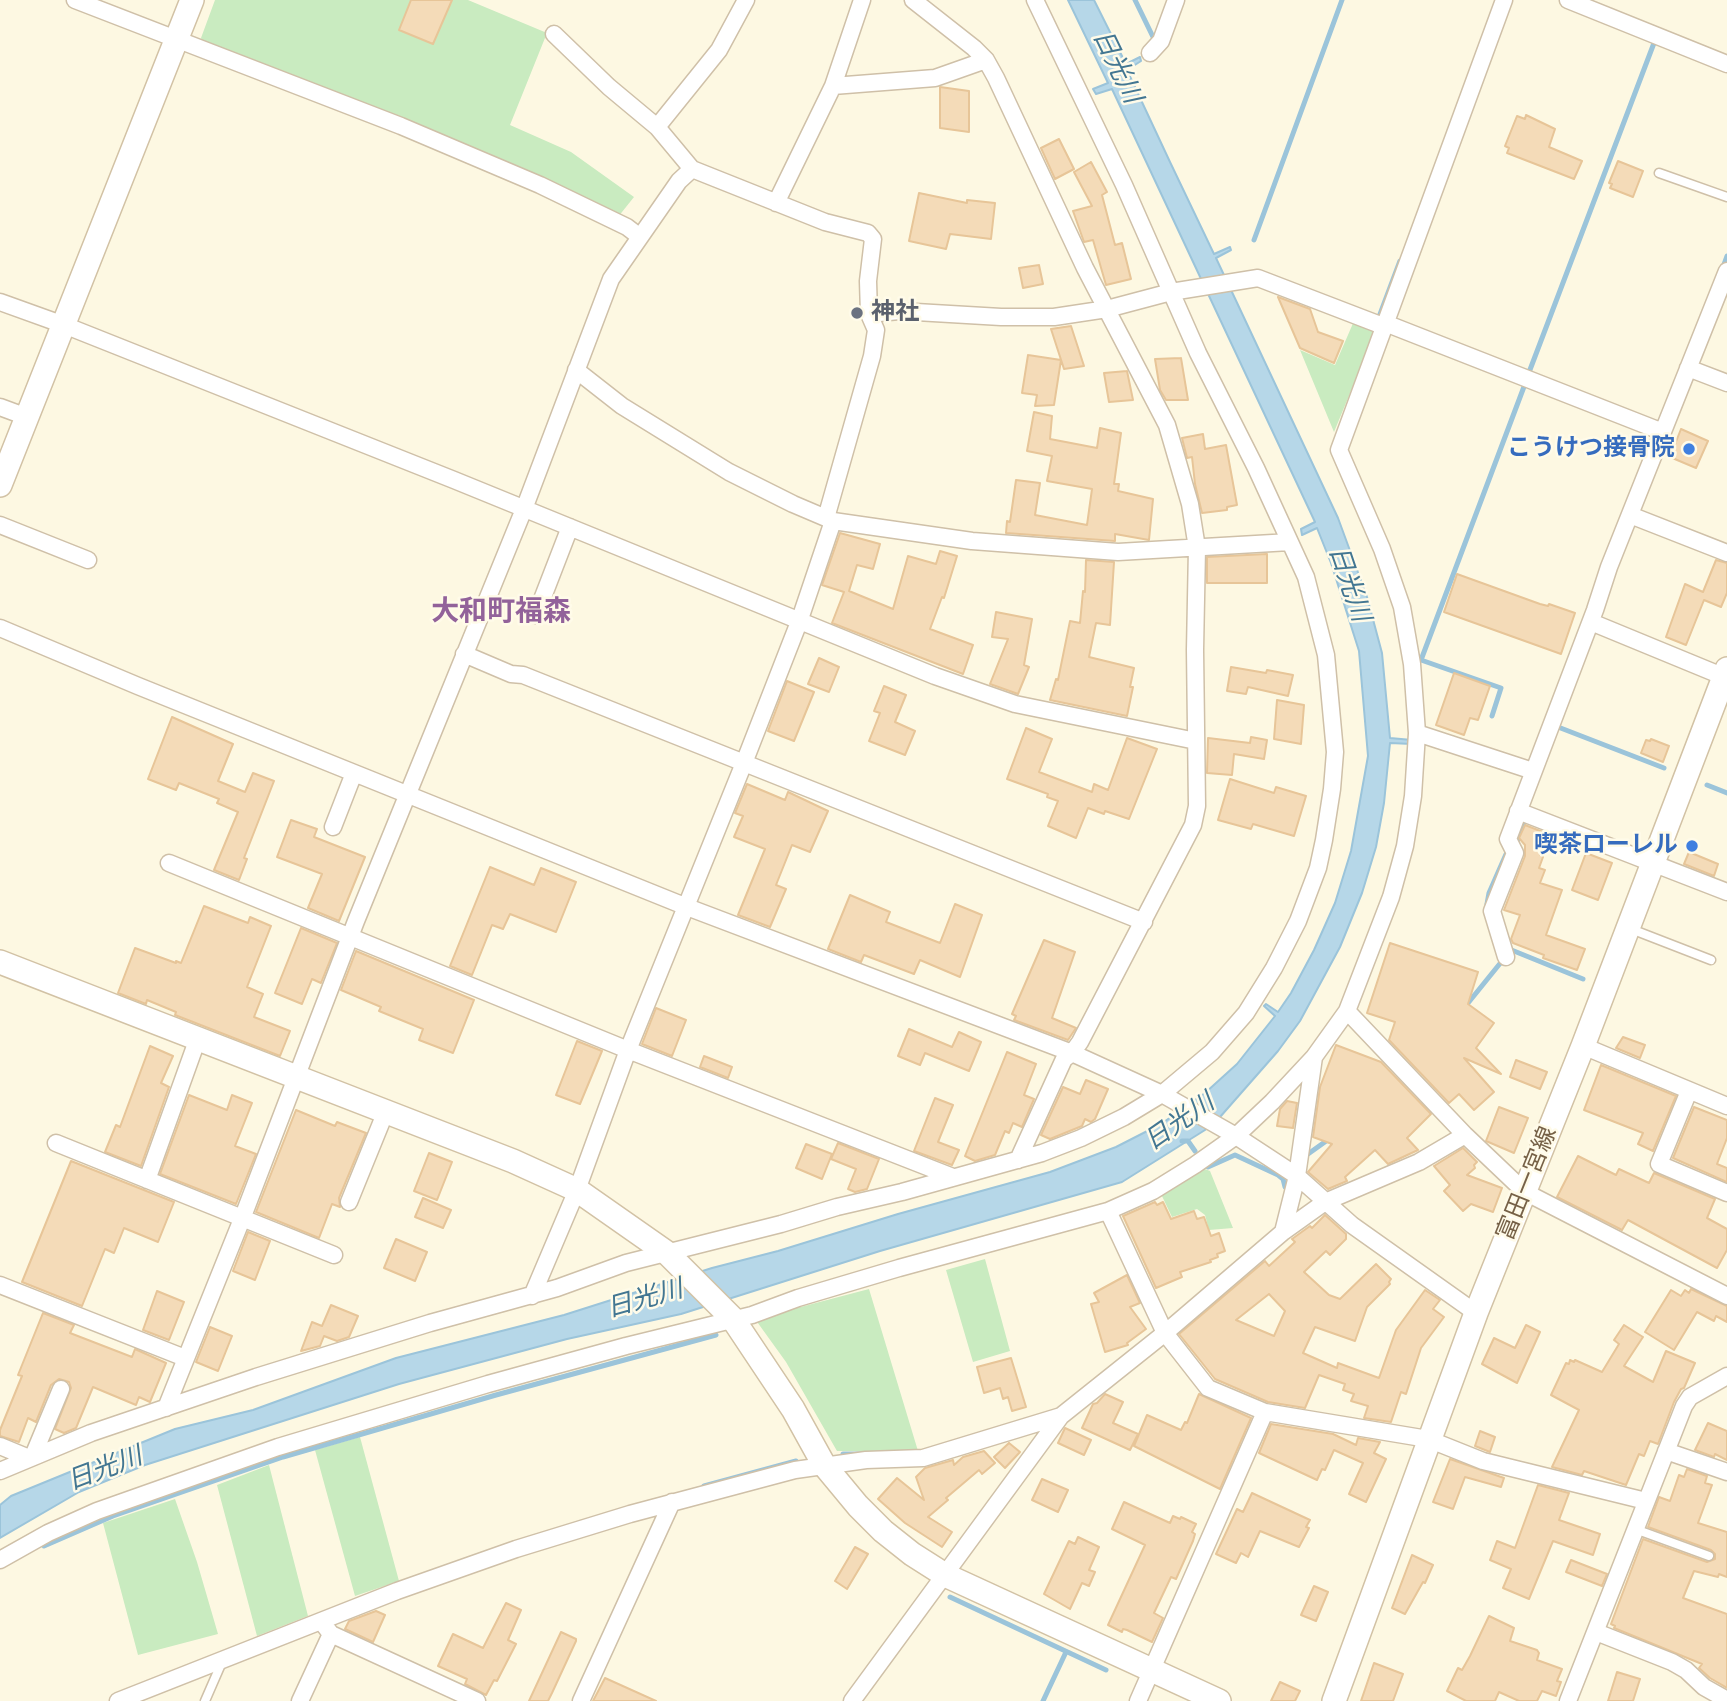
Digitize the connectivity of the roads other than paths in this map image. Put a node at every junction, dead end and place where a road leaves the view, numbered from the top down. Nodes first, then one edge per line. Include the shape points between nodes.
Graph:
1 (75, 0) edge
2 (192, 0) edge
3 (747, 0) edge
4 (862, 0) edge
5 (913, 0) edge
6 (1035, 0) edge
7 (1176, 0) edge
8 (1504, 0) edge
9 (1568, 0) edge
10 (554, 34) dead end
11 (176, 40) junction
12 (1150, 53) dead end
13 (986, 60) junction
14 (1727, 64) edge
15 (833, 86) junction
16 (657, 127) junction
17 (692, 169) junction
18 (1659, 173) dead end
19 (1727, 197) edge
20 (776, 203) junction
21 (640, 237) junction
22 (1727, 271) edge
23 (1171, 292) junction
24 (0, 302) edge
25 (1107, 309) junction
26 (869, 314) junction
27 (64, 325) junction
28 (1384, 325) junction
29 (1688, 368) junction
30 (576, 370) junction
31 (1727, 383) edge
32 (0, 407) edge
33 (27, 417) junction
34 (1663, 432) junction
35 (0, 485) edge
36 (524, 509) junction
37 (1630, 515) junction
38 (829, 519) junction
39 (0, 525) edge
40 (570, 527) junction
41 (1290, 542) junction
42 (1197, 548) junction
43 (1727, 553) edge
44 (88, 560) dead end
45 (536, 615) dead end
46 (799, 622) junction
47 (1591, 622) junction
48 (0, 628) edge
49 (464, 654) junction
50 (1726, 674) edge
51 (1417, 733) junction
52 (1196, 741) junction
53 (744, 763) junction
54 (1534, 771) junction
55 (354, 773) junction
56 (408, 794) junction
57 (1518, 811) junction
58 (333, 827) dead end
59 (169, 863) dead end
60 (1653, 863) junction
61 (1727, 892) edge
62 (687, 907) junction
63 (1144, 922) junction
64 (1629, 928) junction
65 (351, 936) junction
66 (1506, 957) dead end
67 (1711, 960) dead end
68 (0, 962) edge
69 (1347, 1011) junction
70 (198, 1038) junction
71 (1583, 1046) junction
72 (628, 1049) junction
73 (1072, 1053) junction
74 (1314, 1057) junction
75 (297, 1077) junction
76 (1689, 1091) junction
77 (1164, 1095) junction
78 (1727, 1106) edge
79 (386, 1111) junction
80 (1233, 1135) junction
81 (1465, 1135) junction
82 (56, 1143) dead end
83 (1018, 1160) junction
84 (1297, 1176) junction
85 (953, 1177) junction
86 (147, 1180) junction
87 (577, 1190) junction
88 (1525, 1192) junction
89 (1727, 1193) edge
90 (349, 1202) dead end
91 (1325, 1202) junction
92 (1108, 1211) junction
93 (242, 1219) junction
94 (1283, 1232) junction
95 (667, 1253) junction
96 (334, 1255) dead end
97 (0, 1285) edge
98 (533, 1296) junction
99 (1727, 1296) edge
100 (1476, 1313) junction
101 (733, 1319) junction
102 (1165, 1333) junction
103 (185, 1359) junction
104 (1727, 1376) edge
105 (61, 1389) dead end
106 (166, 1408) junction
107 (1265, 1412) junction
108 (1061, 1416) junction
109 (1428, 1439) junction
110 (0, 1446) edge
111 (1666, 1451) junction
112 (31, 1457) junction
113 (824, 1465) junction
114 (0, 1471) edge
115 (1727, 1472) edge
116 (1646, 1501) junction
117 (672, 1502) junction
118 (1635, 1529) junction
119 (1709, 1556) dead end
120 (0, 1560) edge
121 (945, 1575) junction
122 (321, 1621) junction
123 (1596, 1632) junction
124 (331, 1634) junction
125 (223, 1660) junction
126 (1153, 1669) junction
127 (467, 1699) edge
128 (1727, 1700) edge
129 (118, 1701) edge
130 (205, 1701) edge
131 (300, 1701) edge
132 (581, 1701) edge
133 (852, 1701) edge
134 (1138, 1701) edge
135 (1219, 1701) edge
136 (1334, 1701) edge
137 (1567, 1701) edge

1 - 11 street
2 - 11 street
3 - 16 street via 719,50
4 - 15 street
5 - 13 street
6 - 23 street
7 - 12 street via 1161,41
8 - 28 street
9 - 14 street
10 - 16 street
11 - 21 street via 540,185
11 - 27 street
13 - 15 street via 936,78
13 - 25 street
15 - 20 street
16 - 17 street
17 - 20 street
17 - 21 street
18 - 19 lane
20 - 26 street via 868,233 873,239
21 - 30 street via 611,279
22 - 29 street
23 - 25 street
23 - 28 street via 1258,278
23 - 41 street
24 - 27 street
25 - 26 street via 1054,317
25 - 42 street via 1167,425 1190,504
26 - 38 street via 876,330 872,356
27 - 33 street
27 - 36 street
28 - 34 street
28 - 51 street via 1339,450 1402,607
29 - 31 street
29 - 34 street
30 - 36 street
30 - 38 street via 622,406 729,472
32 - 33 street
33 - 35 street
34 - 37 street
36 - 40 street
36 - 49 street
37 - 43 street
37 - 47 street
38 - 42 street via 972,541 1118,552
38 - 46 street
39 - 44 street
40 - 45 street
40 - 46 street
41 - 42 street
41 - 77 street via 1320,626 1333,714 1332,789 1318,868 1292,933 1246,1013 1212,1052
42 - 52 street
46 - 52 street via 1015,704
46 - 53 street
47 - 50 street
47 - 54 street
48 - 55 street
49 - 53 street
49 - 56 street
50 - 60 street, 富田一宮線
51 - 54 street
51 - 69 street via 1405,846 1391,897
52 - 63 street via 1193,825
53 - 62 street
53 - 63 street
54 - 57 street
55 - 56 street
55 - 58 street
56 - 62 street
56 - 65 street
57 - 60 street
57 - 66 street via 1508,839 1515,853 1492,911
59 - 65 street
60 - 61 street
60 - 64 street, 富田一宮線
62 - 72 street
62 - 73 street
63 - 73 street
64 - 67 lane
64 - 71 street, 富田一宮線
65 - 72 street
65 - 75 street
68 - 70 street
69 - 74 street
69 - 81 street
70 - 75 street
70 - 86 street
71 - 76 street
71 - 88 street, 富田一宮線
72 - 85 street
72 - 87 street
73 - 77 street
73 - 83 street via 1064,1059
74 - 80 street
74 - 84 street
75 - 79 street
75 - 93 street
76 - 78 street
76 - 89 street via 1659,1164
77 - 80 street
77 - 83 street via 1081,1138
79 - 87 street
79 - 90 street
80 - 84 street
80 - 92 street via 1153,1191
81 - 88 street
81 - 91 street via 1419,1162
82 - 86 street
83 - 85 street
84 - 91 street
84 - 94 street
85 - 95 street
86 - 93 street
87 - 95 street
87 - 98 street
88 - 99 street
88 - 100 street, 富田一宮線
91 - 94 street
91 - 100 street
92 - 101 street
92 - 102 street
93 - 96 street
93 - 103 street
94 - 102 street
95 - 98 street
95 - 101 street
97 - 103 street
98 - 106 street
100 - 109 street, 富田一宮線
101 - 113 street
101 - 120 street via 488,1384 278,1447 97,1511
102 - 107 street via 1208,1388
102 - 108 street
103 - 106 street
104 - 111 street via 1690,1397
105 - 112 street
106 - 112 street
107 - 109 street
107 - 126 street
108 - 113 street via 923,1458
108 - 121 street
109 - 116 street via 1483,1461
109 - 136 street, 富田一宮線
110 - 112 street
111 - 115 street
111 - 116 street
112 - 114 street
113 - 117 street
113 - 121 street via 883,1531
116 - 118 street
117 - 122 street via 516,1549
117 - 132 street
118 - 119 lane
118 - 123 street
121 - 126 street
121 - 133 street
122 - 124 street
122 - 125 street
123 - 128 street via 1672,1662
123 - 137 street
124 - 127 street
124 - 131 street
125 - 129 street
125 - 130 lane
126 - 134 street
126 - 135 street

